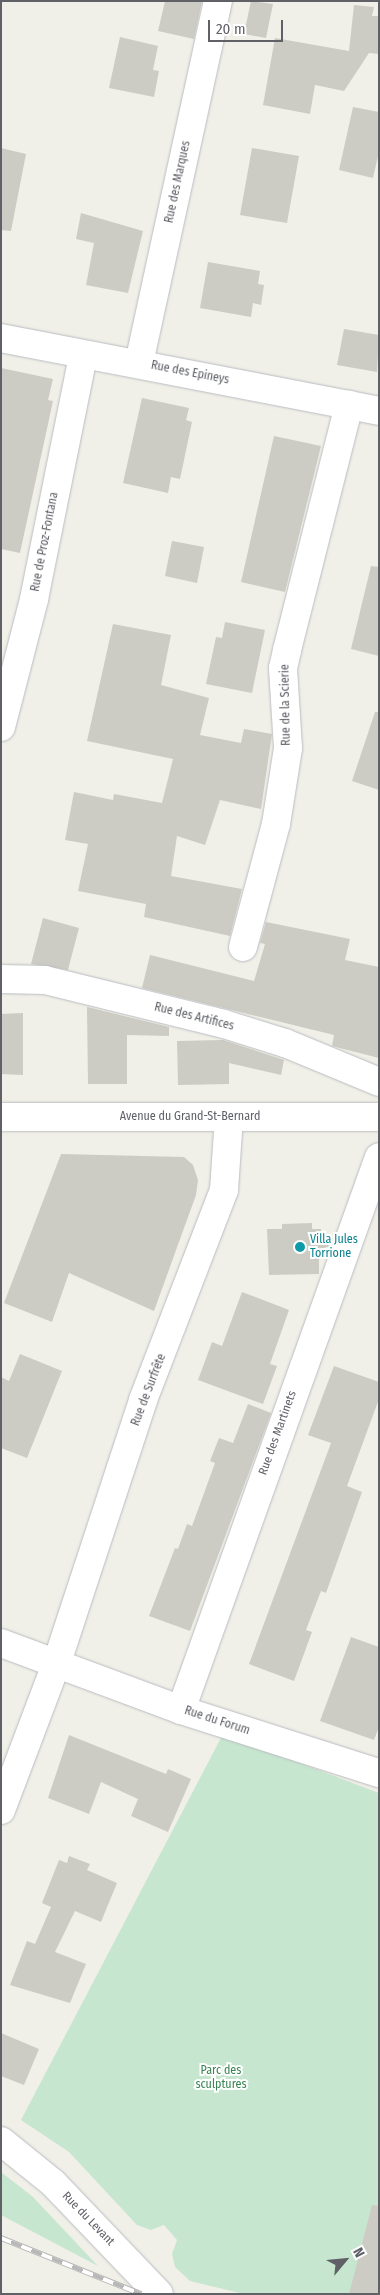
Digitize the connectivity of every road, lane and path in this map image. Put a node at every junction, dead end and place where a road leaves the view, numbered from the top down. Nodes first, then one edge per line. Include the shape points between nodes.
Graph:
1 (218, 1) edge
2 (1, 338) edge
3 (83, 355) junction
4 (139, 363) junction
5 (349, 405) junction
6 (379, 411) edge
7 (1, 727) edge
8 (243, 947) dead end
9 (1, 979) edge
10 (379, 1082) edge
11 (1, 1116) edge
12 (229, 1117) junction
13 (379, 1117) edge
14 (379, 1157) edge
15 (1, 1643) edge
16 (57, 1662) junction
17 (181, 1710) junction
18 (379, 1773) edge
19 (1, 1810) edge
20 (4, 2145) edge
21 (159, 2294) edge

1 - 4 street, Rue des Marques
2 - 3 street, Rue des Epineys
3 - 4 street, Rue des Epineys
3 - 7 street, Rue de Proz-Fontana via 34,599
4 - 5 street, Rue des Epineys
5 - 6 street, Rue des Epineys
5 - 8 street, Rue de la Scierie via 283,668 286,757 276,824
9 - 10 street, Rue des Artifices via 45,980 224,1024 284,1043
11 - 12 street, Avenue du Grand-St-Bernard
12 - 13 street, Avenue du Grand-St-Bernard
12 - 16 street, Rue de Surfrête via 224,1190 143,1400
14 - 17 street, Rue des Martinets
15 - 16 street
16 - 17 street, Rue du Forum
16 - 19 street, Rue de Surfrête
17 - 18 street, Rue du Forum
20 - 21 street, Rue du Levant via 53,2182

